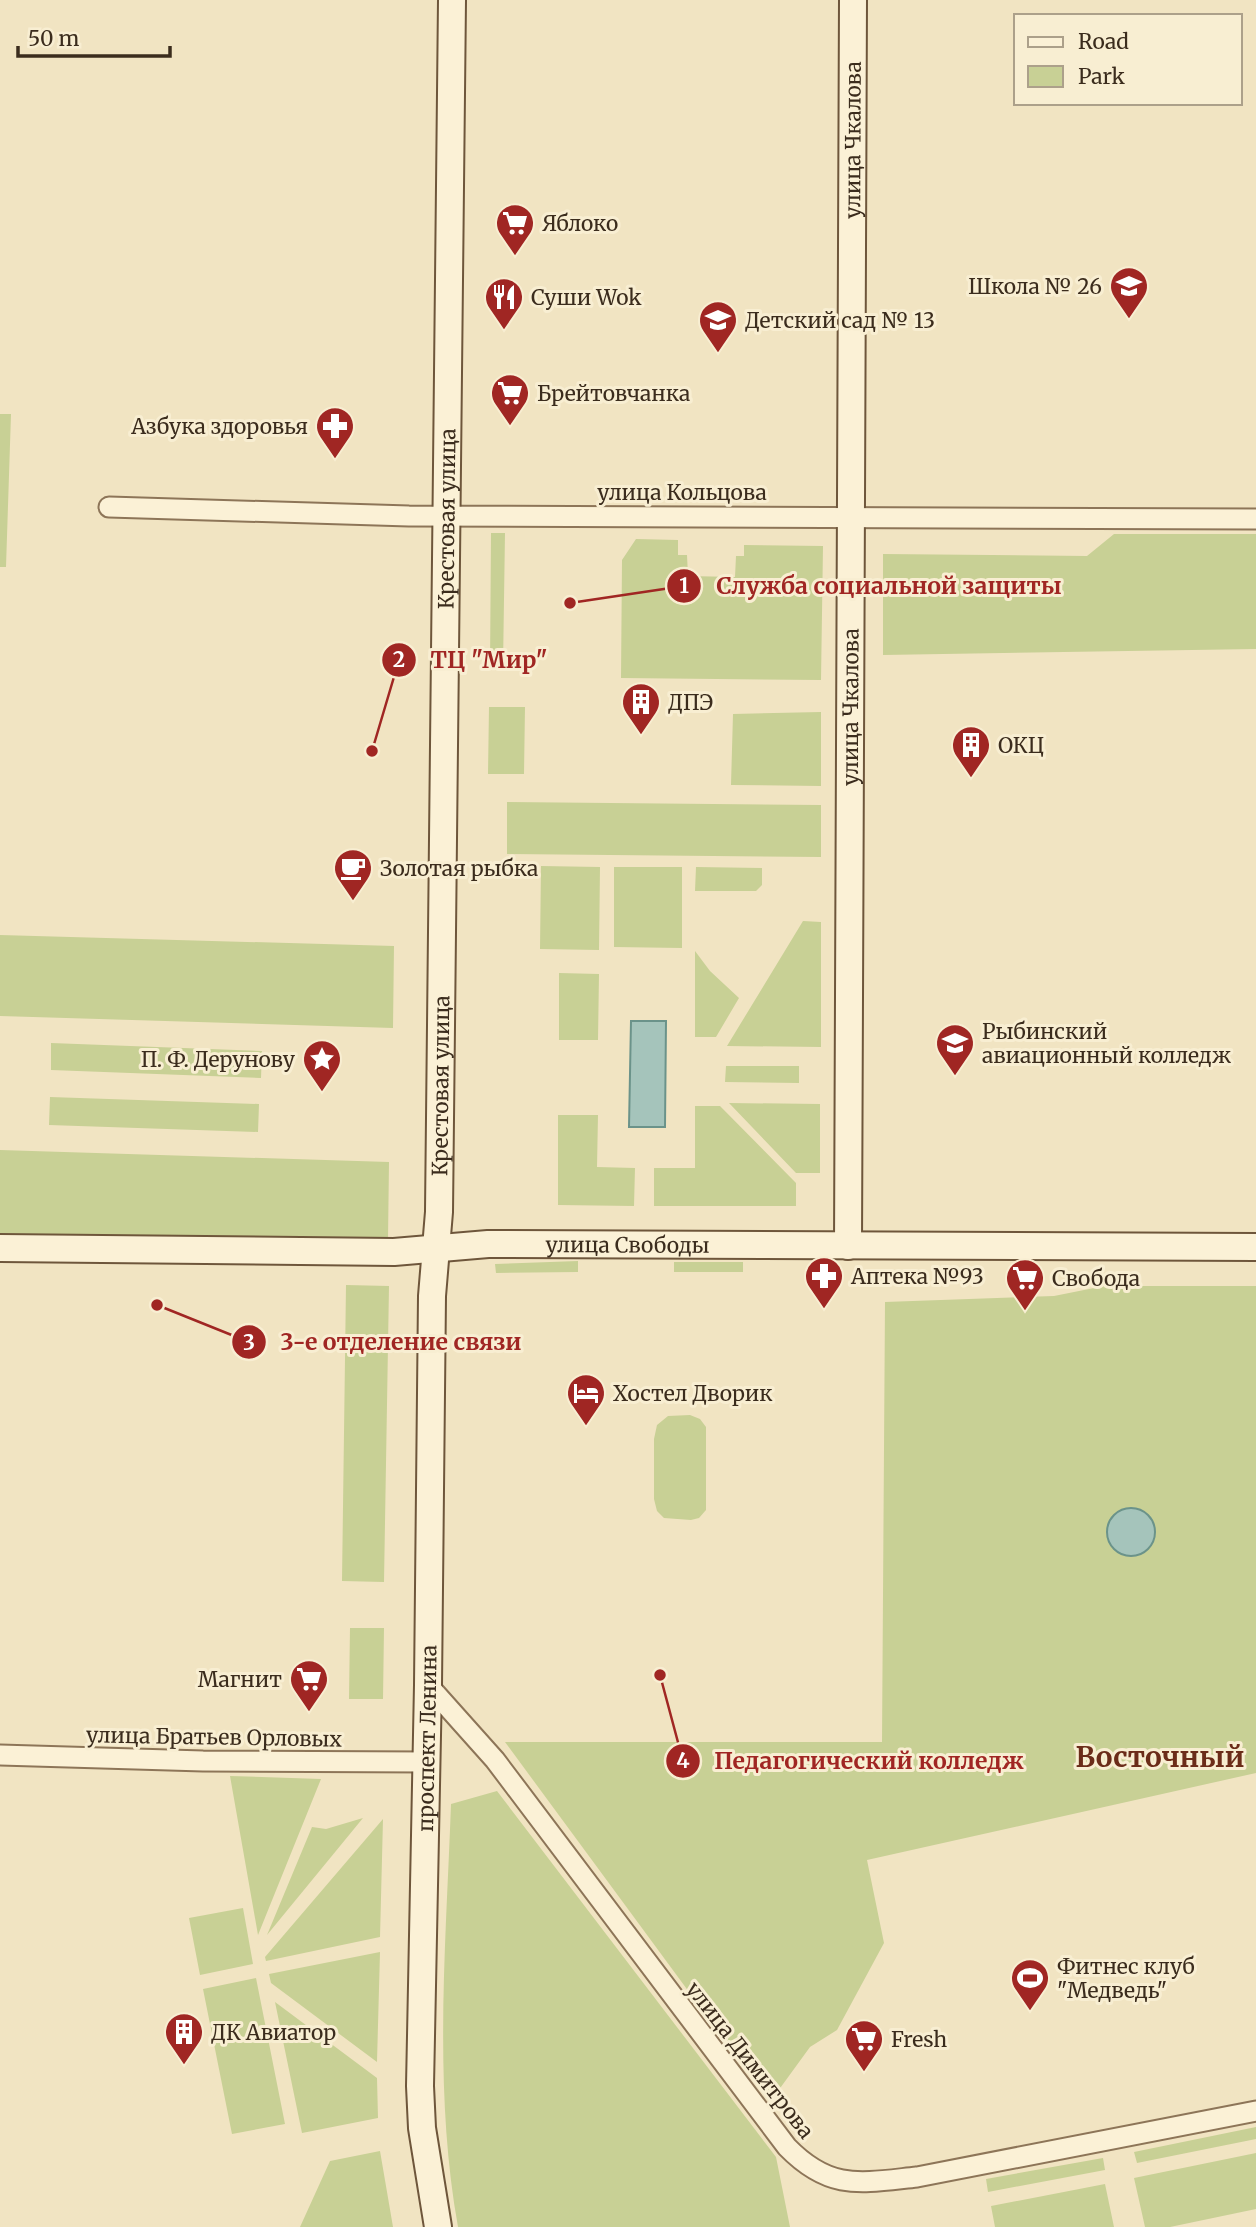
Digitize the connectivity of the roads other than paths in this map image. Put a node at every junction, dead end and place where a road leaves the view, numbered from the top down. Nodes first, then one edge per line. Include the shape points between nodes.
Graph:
1 (452, 0) edge
2 (853, 0) edge
3 (109, 508) dead end
4 (448, 516) junction
5 (851, 516) junction
6 (1256, 519) edge
7 (848, 1246) junction
8 (1256, 1247) edge
9 (0, 1248) edge
10 (436, 1248) junction
11 (428, 1685) junction
12 (0, 1755) edge
13 (426, 1762) junction
14 (1256, 2111) edge
15 (438, 2227) edge

1 - 4 street, Крестовая улица
2 - 5 street, улица Чкалова
3 - 4 street, улица Кольцова
4 - 5 street, улица Кольцова
4 - 10 street, Крестовая улица
5 - 6 street, улица Кольцова
5 - 7 street, улица Чкалова
7 - 8 street, улица Свободы
7 - 10 street, улица Свободы via 488,1244
9 - 10 street, улица Свободы via 394,1252
10 - 11 street, проспект Ленина
11 - 13 street, проспект Ленина
11 - 14 street, улица Димитрова via 495,1760 787,2147 811,2169 840,2180 917,2177
12 - 13 street, улица Братьев Орловых
13 - 15 street, проспект Ленина via 420,2086

